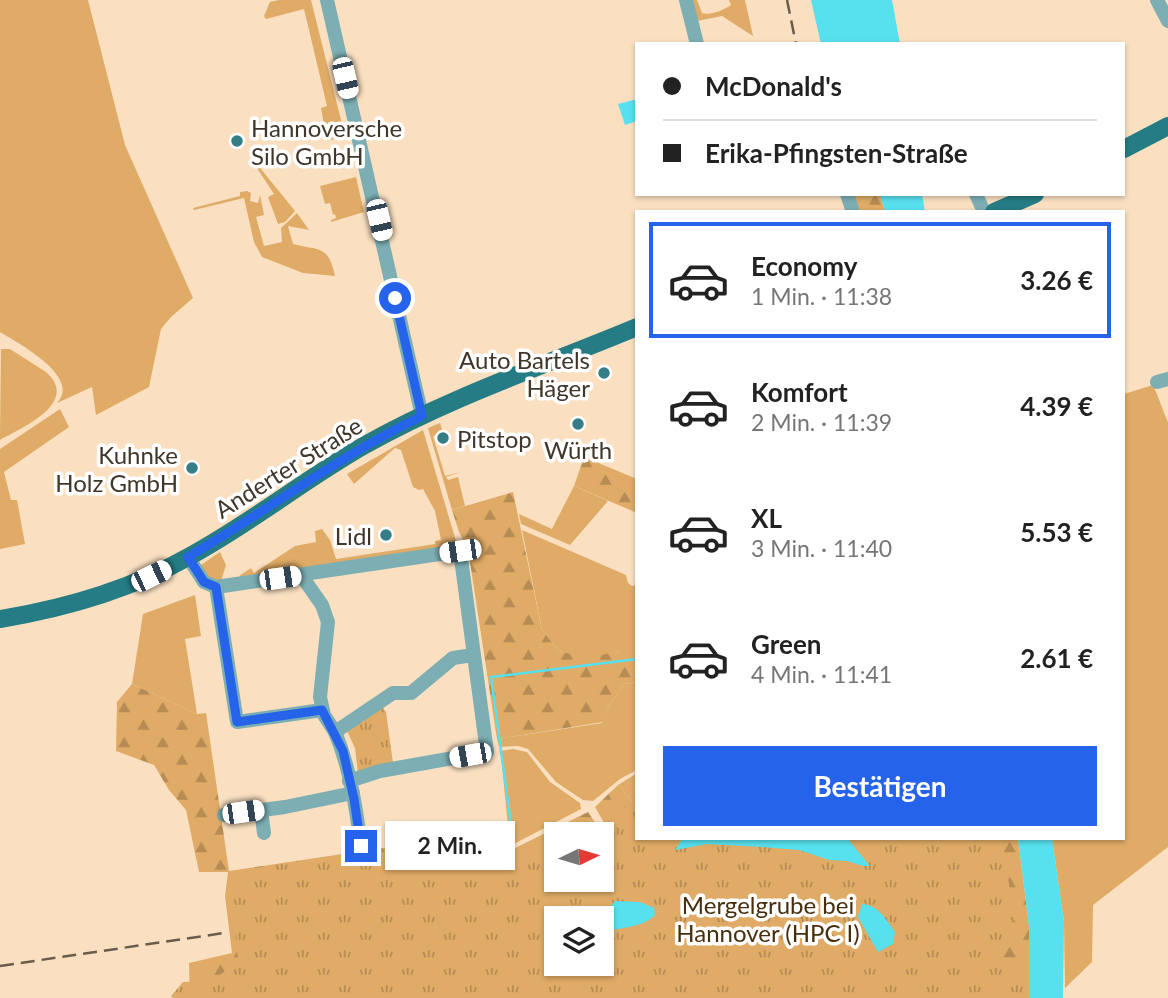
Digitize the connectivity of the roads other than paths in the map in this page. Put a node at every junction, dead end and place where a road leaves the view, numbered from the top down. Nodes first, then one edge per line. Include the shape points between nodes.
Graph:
1 (327, 0) edge
2 (686, 0) edge
3 (1157, 0) edge
4 (1168, 21) edge
5 (696, 42) edge
6 (1168, 126) edge
7 (1125, 148) edge
8 (1031, 196) edge
9 (999, 210) edge
10 (635, 328) edge
11 (422, 416) junction
12 (188, 557) junction
13 (301, 575) junction
14 (216, 587) junction
15 (0, 619) edge
16 (473, 655) junction
17 (322, 710) junction
18 (335, 732) junction
19 (351, 787) junction
20 (261, 810) junction
21 (224, 815) dead end
22 (264, 833) dead end
23 (361, 846) dead end

1 - 11 street
2 - 5 street
3 - 4 street
6 - 7 main road
8 - 9 main road
10 - 11 main road, Anderter Straße
11 - 12 main road, Anderter Straße via 333,464
12 - 14 street via 204,582
12 - 15 main road, Anderter Straße via 91,600
13 - 14 street
13 - 16 street via 460,551
13 - 17 street via 328,622
14 - 17 street via 237,722
16 - 18 street via 453,658 411,693 393,692
16 - 19 street via 487,752 380,771
17 - 18 street
18 - 19 street
19 - 20 street
19 - 23 street
20 - 21 street
20 - 22 street

